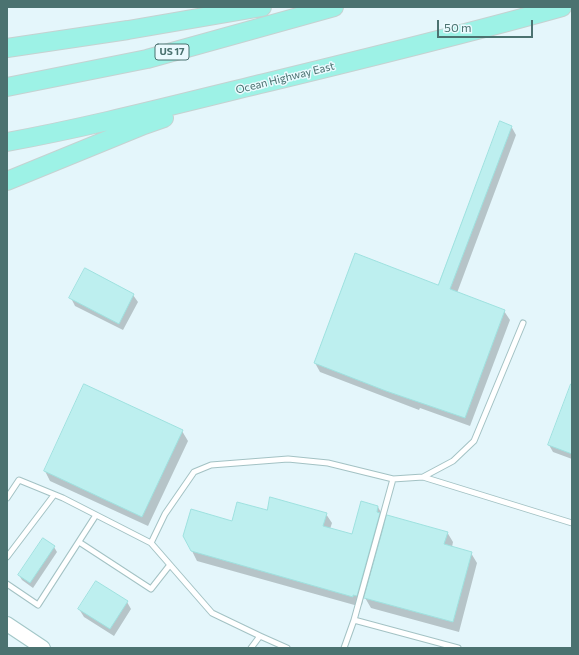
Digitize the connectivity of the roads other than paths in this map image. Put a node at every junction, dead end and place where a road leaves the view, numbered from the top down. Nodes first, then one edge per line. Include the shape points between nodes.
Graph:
1 (262, 7) edge
2 (334, 7) edge
3 (562, 7) edge
4 (7, 48) edge
5 (320, 70) junction
6 (7, 87) edge
7 (7, 142) edge
8 (7, 181) edge
9 (523, 323) dead end
10 (423, 477) junction
11 (393, 479) junction
12 (54, 495) junction
13 (7, 498) edge
14 (96, 515) junction
15 (572, 523) edge
16 (79, 542) junction
17 (151, 543) junction
18 (7, 557) edge
19 (170, 566) junction
20 (7, 584) edge
21 (354, 620) junction
22 (7, 624) edge
23 (260, 636) junction
24 (450, 647) edge
25 (43, 648) edge
26 (251, 648) edge
27 (287, 648) edge
28 (344, 648) edge
29 (458, 648) edge

1 - 4 highway
2 - 6 highway, US 17 via 147,59
3 - 5 highway, Ocean Highway East
5 - 7 highway, Ocean Highway East
5 - 8 highway via 144,125
9 - 10 lane via 474,441 453,460
10 - 11 lane
10 - 15 lane
11 - 17 lane via 328,463 288,459 211,465 194,472 165,514
11 - 21 lane
12 - 13 lane via 19,480
12 - 14 lane
12 - 18 lane
14 - 16 lane
14 - 17 lane
16 - 19 lane via 151,589
16 - 20 lane via 38,605
17 - 19 lane
19 - 23 lane via 212,613
21 - 24 lane
21 - 28 lane
22 - 25 main road
23 - 26 lane
23 - 27 lane
24 - 29 lane

